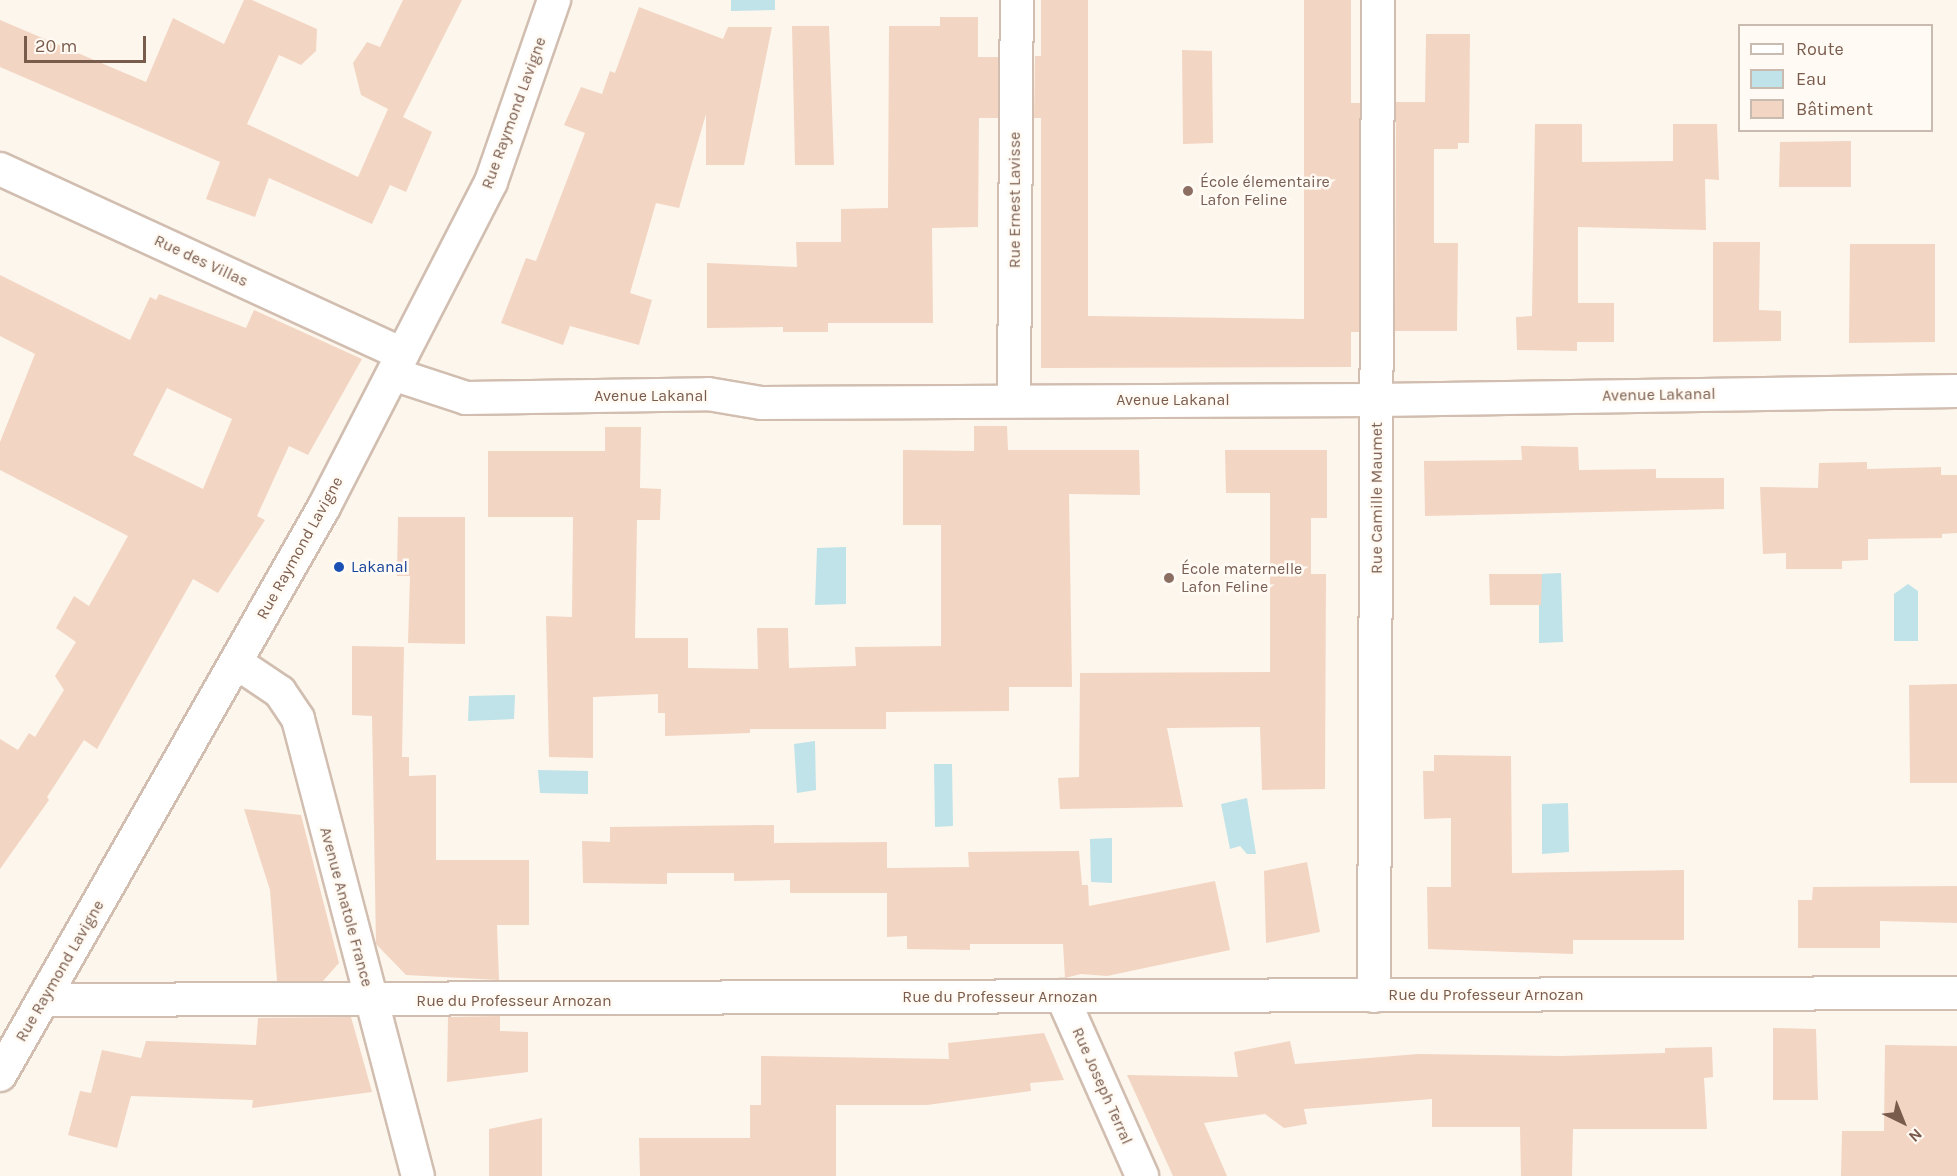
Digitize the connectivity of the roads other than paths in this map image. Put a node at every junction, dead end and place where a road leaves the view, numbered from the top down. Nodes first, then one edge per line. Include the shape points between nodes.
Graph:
1 (554, 0) edge
2 (1017, 0) edge
3 (1378, 0) edge
4 (0, 169) edge
5 (398, 364) junction
6 (1957, 391) edge
7 (1377, 400) junction
8 (1014, 401) junction
9 (237, 663) junction
10 (1957, 993) edge
11 (1062, 996) junction
12 (1374, 996) junction
13 (43, 1000) junction
14 (371, 1002) junction
15 (0, 1075) edge
16 (418, 1176) edge
17 (1142, 1176) edge

1 - 5 street, Rue Raymond Lavigne via 491,182
2 - 8 street, Rue Ernest Lavisse
3 - 7 street, Rue Camille Maumet
4 - 5 street, Rue des Villas
5 - 8 street, Avenue Lakanal via 466,398 708,394 761,403
5 - 9 street, Rue Raymond Lavigne
6 - 7 street, Avenue Lakanal
7 - 8 street, Avenue Lakanal
7 - 12 street, Rue Camille Maumet
9 - 13 street, Rue Raymond Lavigne
9 - 14 street, Avenue Anatole France via 280,692 298,719
10 - 12 street, Rue du Professeur Arnozan
11 - 12 street, Rue du Professeur Arnozan
11 - 14 street, Rue du Professeur Arnozan
11 - 17 street, Rue Joseph Terral
13 - 14 street, Rue du Professeur Arnozan
13 - 15 street, Rue Raymond Lavigne
14 - 16 street, Avenue Anatole France

